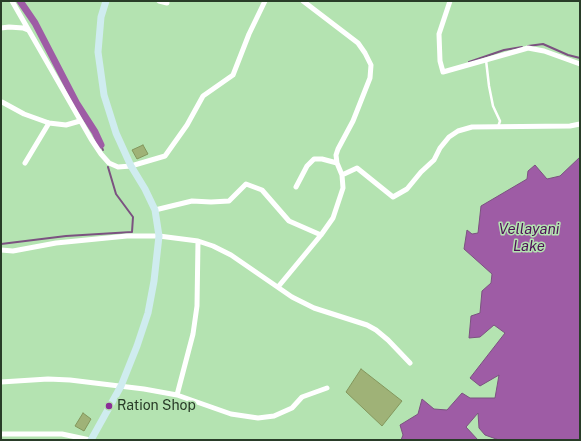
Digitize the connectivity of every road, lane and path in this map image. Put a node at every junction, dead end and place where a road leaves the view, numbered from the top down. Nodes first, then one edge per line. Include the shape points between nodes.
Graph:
1 (12, 1) edge
2 (106, 1) edge
3 (159, 1) edge
4 (265, 1) edge
5 (303, 1) edge
6 (450, 1) edge
7 (167, 3) dead end
8 (1, 28) edge
9 (28, 30) junction
10 (486, 60) junction
11 (580, 64) edge
12 (2, 102) edge
13 (80, 121) junction
14 (49, 123) junction
15 (580, 124) edge
16 (498, 127) junction
17 (25, 163) dead end
18 (337, 163) junction
19 (131, 166) junction
20 (342, 175) junction
21 (296, 187) dead end
22 (155, 210) junction
23 (321, 235) junction
24 (159, 236) junction
25 (198, 241) junction
26 (1, 250) edge
27 (278, 287) junction
28 (410, 363) dead end
29 (1, 382) edge
30 (121, 386) junction
31 (327, 388) dead end
32 (177, 395) junction
33 (1, 434) edge
34 (93, 439) edge

1 - 9 street
2 - 19 street via 101,17 98,52 104,95 116,133
3 - 7 street
4 - 19 street via 233,75 203,96 165,156
5 - 18 street via 358,43 366,53 371,66 370,78 353,121 338,148
6 - 10 street via 439,34 443,72
8 - 9 street
9 - 13 street
10 - 11 street via 528,48
10 - 16 lane via 488,86 500,121
12 - 14 street
13 - 14 street via 66,125
13 - 19 street via 109,163 118,167
14 - 17 street
15 - 16 street
16 - 20 street via 472,127 449,137 434,160 407,190 393,197 357,168
18 - 20 street
18 - 21 street via 314,159 307,166
19 - 22 street
20 - 23 street via 343,188 333,218
22 - 23 street via 192,201 229,201 246,184 262,190 289,221
22 - 24 street
23 - 27 street
24 - 25 street
24 - 26 street via 126,236 56,243 14,251
24 - 30 street via 148,313
25 - 27 street via 231,256
25 - 32 street via 197,306
27 - 28 street via 314,308 376,330
29 - 30 street via 48,379
30 - 32 street
30 - 34 street
31 - 32 street via 302,397 292,408 274,416 258,418 231,414
33 - 34 street via 62,434

